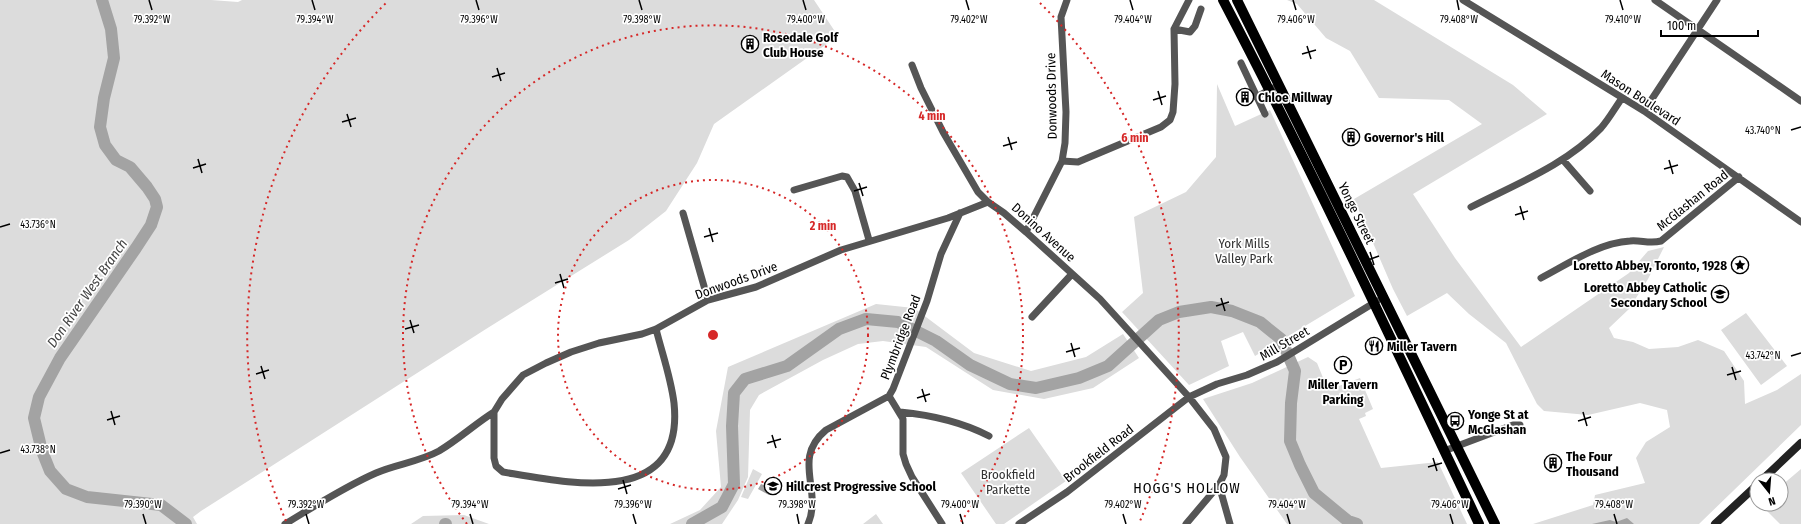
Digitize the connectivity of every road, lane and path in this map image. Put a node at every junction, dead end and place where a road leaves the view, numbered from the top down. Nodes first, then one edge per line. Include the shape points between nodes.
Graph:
1 (1067, 0) edge
2 (1189, 0) edge
3 (1223, 0) edge
4 (1237, 0) edge
5 (1463, 0) edge
6 (1655, 0) edge
7 (1718, 0) edge
8 (1201, 9) dead end
9 (1174, 29) junction
10 (1698, 31) junction
11 (1241, 64) dead end
12 (912, 65) dead end
13 (1279, 85) junction
14 (1269, 90) junction
15 (1256, 97) junction
16 (1622, 98) junction
17 (1801, 101) edge
18 (1644, 111) junction
19 (1265, 114) dead end
20 (1564, 160) junction
21 (1062, 161) junction
22 (1739, 177) junction
23 (794, 190) dead end
24 (1590, 191) dead end
25 (988, 202) junction
26 (1471, 207) dead end
27 (684, 213) dead end
28 (960, 214) junction
29 (1801, 222) edge
30 (1026, 232) junction
31 (869, 240) junction
32 (1072, 274) junction
33 (1541, 278) dead end
34 (1384, 297) junction
35 (708, 300) junction
36 (1374, 303) junction
37 (1032, 317) dead end
38 (656, 329) junction
39 (889, 396) junction
40 (1189, 397) junction
41 (494, 412) junction
42 (900, 412) junction
43 (1520, 425) dead end
44 (988, 436) dead end
45 (1801, 443) edge
46 (1457, 447) junction
47 (1444, 451) junction
48 (1770, 472) edge
49 (1220, 485) junction
50 (1749, 492) edge
51 (1494, 523) edge
52 (286, 524) edge
53 (808, 524) edge
54 (942, 524) edge
55 (1019, 524) edge
56 (1186, 524) edge
57 (1230, 524) edge
58 (1479, 524) edge
59 (1715, 524) edge

1 - 21 street, Donwoods Drive via 1061,17 1066,112
2 - 9 street
3 - 14 main road, Yonge Street
4 - 13 main road, Yonge Street
5 - 16 street, Mason Boulevard
6 - 10 street
7 - 10 street
8 - 9 street via 1190,32
9 - 21 street via 1175,84 1170,120 1161,127 1086,160
10 - 17 street
10 - 18 street
11 - 15 street
12 - 25 street, Donino Avenue via 943,132 978,192
13 - 14 street
13 - 34 main road, Yonge Street
14 - 15 street
14 - 36 main road, Yonge Street
15 - 19 street
16 - 18 street, Mason Boulevard
16 - 20 street via 1602,127
18 - 22 street, Mason Boulevard
20 - 24 street
20 - 26 street
21 - 30 street, Donwoods Drive
22 - 29 street, Mason Boulevard
22 - 33 street, McGlashan Road via 1660,241 1630,241 1609,245
23 - 31 street via 842,176 847,177 855,191
25 - 28 street, Donwoods Drive
25 - 30 street, Donino Avenue
27 - 35 street
28 - 31 street, Donwoods Drive
28 - 39 street, Plymbridge Road via 941,254 908,354
30 - 32 street, Donino Avenue
31 - 35 street, Donwoods Drive via 812,261 756,287
32 - 37 street
32 - 40 street, Donino Avenue via 1100,299
34 - 36 street, Mill Street
34 - 46 main road, Yonge Street
35 - 38 street, Donwoods Drive
36 - 40 street, Mill Street via 1277,362
36 - 47 main road, Yonge Street
38 - 41 street, Donwoods Drive via 599,343 546,363 523,376
38 - 41 street via 674,404 673,429 662,461 647,473 623,481 594,484 503,472 496,466 494,458
39 - 42 street
39 - 53 street, Plymbridge Road via 838,422 817,438 808,457 812,501
40 - 49 street, Donino Avenue via 1212,425 1224,451 1226,468
40 - 55 street, Brookfield Road via 1067,492
41 - 52 street, Donwoods Drive via 438,451 371,475 327,498
42 - 44 street via 952,420
42 - 54 street via 903,419 903,454 906,464 912,478
43 - 46 street via 1513,425
45 - 48 main road
46 - 47 street
46 - 51 main road, Yonge Street
47 - 58 main road, Yonge Street
49 - 56 street
49 - 57 street
50 - 59 main road

